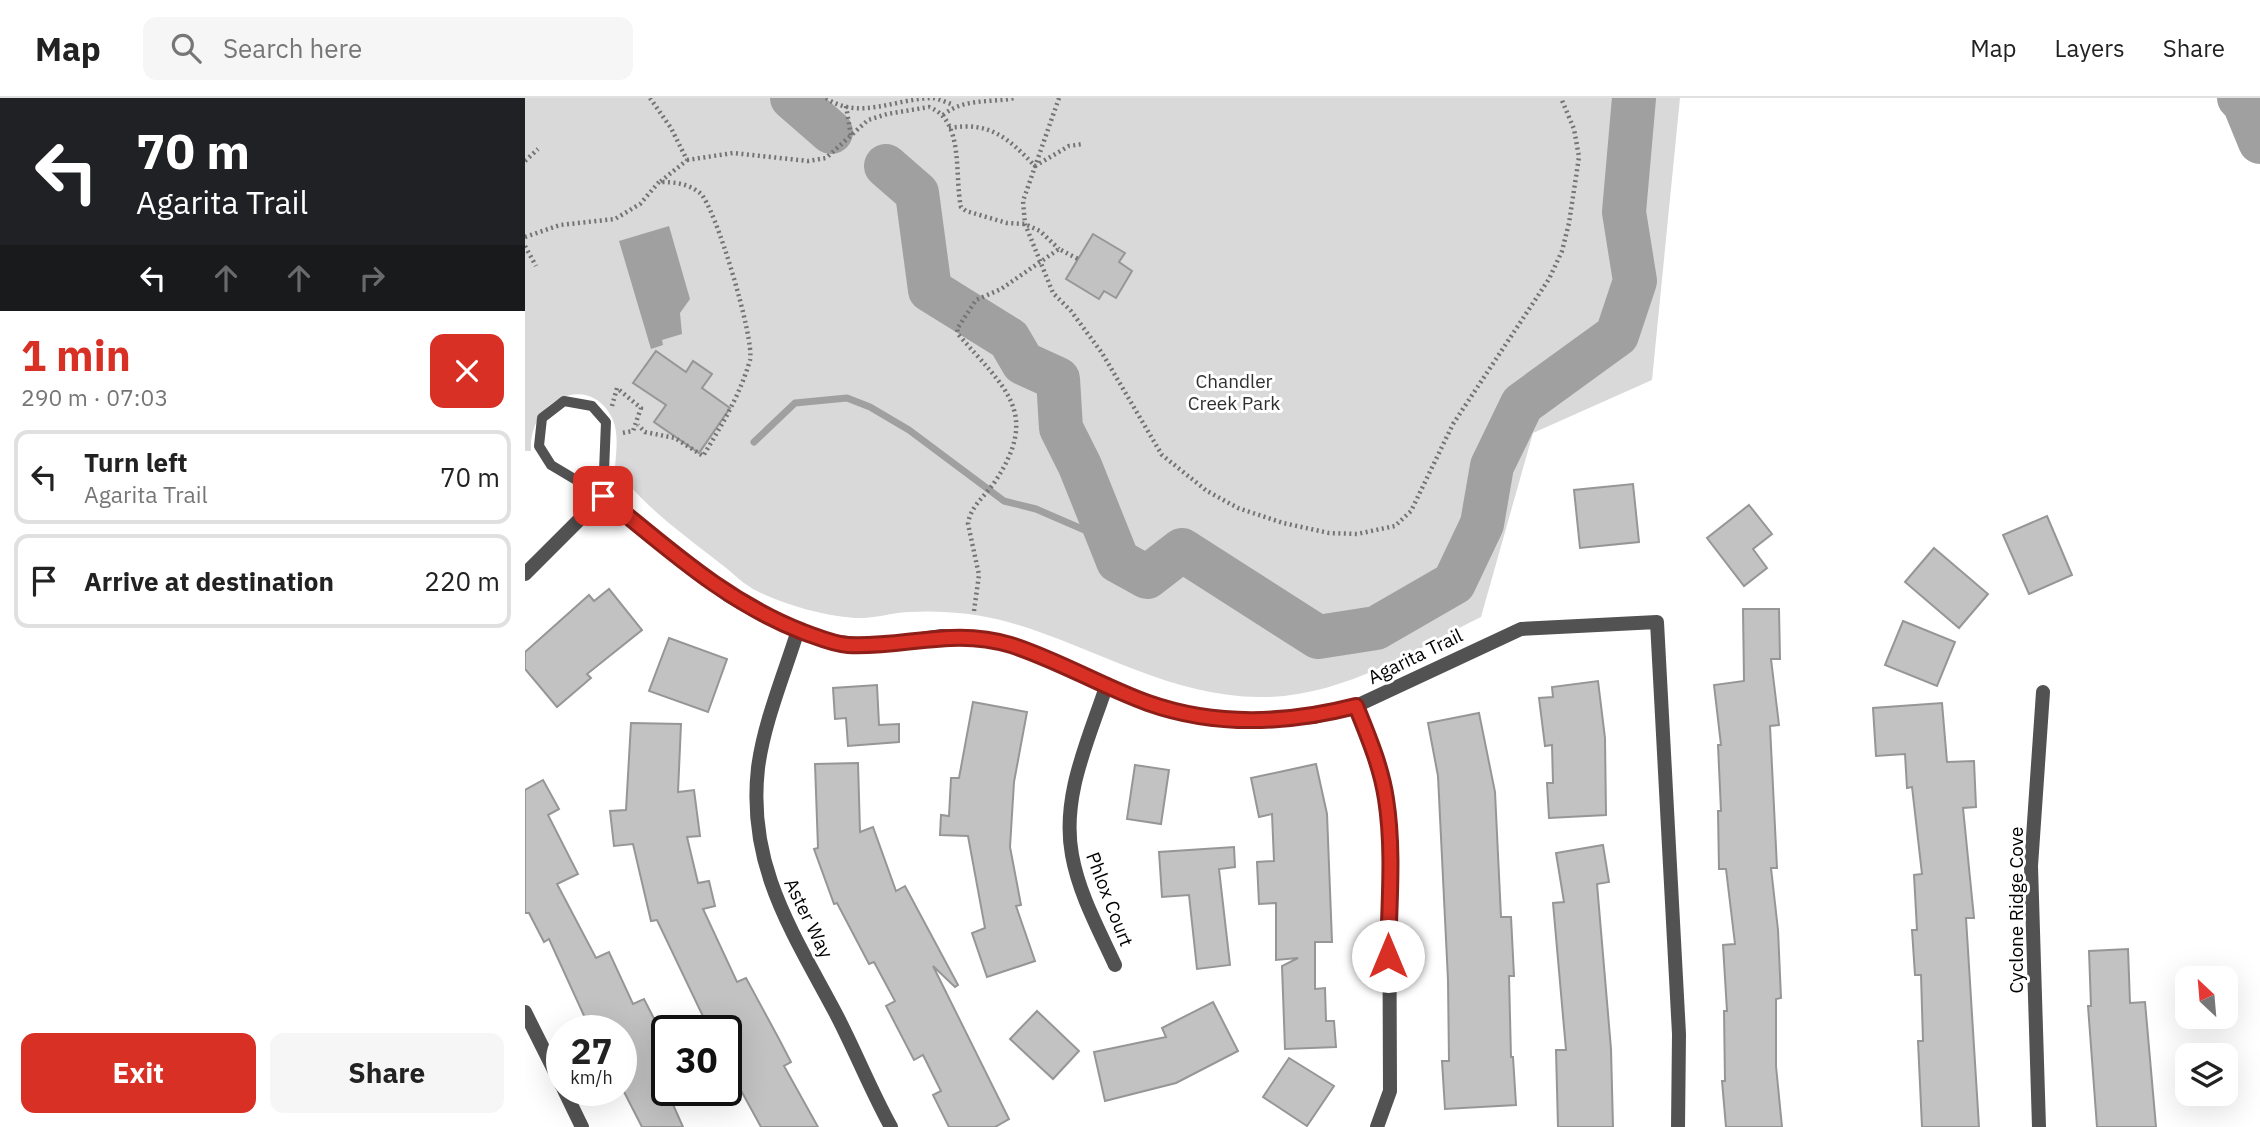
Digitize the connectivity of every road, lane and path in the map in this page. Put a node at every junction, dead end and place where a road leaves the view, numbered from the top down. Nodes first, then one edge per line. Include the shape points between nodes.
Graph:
1 (650, 98) edge
2 (826, 98) edge
3 (1016, 98) edge
4 (1059, 98) edge
5 (1561, 98) edge
6 (954, 104) junction
7 (846, 106) junction
8 (943, 115) junction
9 (949, 128) junction
10 (851, 136) junction
11 (1083, 144) dead end
12 (538, 149) dead end
13 (687, 160) junction
14 (525, 161) edge
15 (1035, 166) junction
16 (659, 182) junction
17 (1025, 224) junction
18 (525, 237) edge
19 (525, 246) edge
20 (1059, 249) junction
21 (1078, 259) dead end
22 (1039, 262) junction
23 (536, 266) dead end
24 (611, 410) dead end
25 (638, 425) junction
26 (621, 433) dead end
27 (603, 496) junction
28 (525, 574) edge
29 (974, 611) dead end
30 (798, 630) junction
31 (1107, 684) junction
32 (2043, 692) dead end
33 (1356, 706) junction
34 (1115, 965) dead end
35 (525, 1012) edge
36 (546, 1054) edge
37 (572, 1106) edge
38 (582, 1127) edge
39 (891, 1127) edge
40 (1377, 1127) edge
41 (1678, 1127) edge
42 (2039, 1127) edge

1 - 13 path
2 - 7 path
3 - 6 path
4 - 15 path
5 - 22 path via 1579,157 1562,251 1549,279 1454,424 1411,511 1395,526 1329,533 1283,523 1238,508 1178,471 1162,455 1102,354 1053,293
6 - 7 path via 919,98
6 - 8 path
7 - 10 path
8 - 9 path
8 - 10 path via 929,107 887,114 869,120
9 - 15 path via 971,124 990,129
9 - 17 path via 961,207 1007,223
10 - 13 path via 826,158 808,161 733,153
11 - 15 path via 1069,146
12 - 14 path
13 - 16 path
15 - 17 path via 1023,201
16 - 18 path via 628,214 560,225
16 - 25 path via 681,183 701,194 715,220 751,345 750,360 732,407 703,456 675,438 645,432
17 - 20 path
17 - 22 path
19 - 23 path
20 - 21 path
20 - 22 path
22 - 29 path via 976,300 958,334 1007,391 1017,418 1011,452 969,515 979,575
24 - 25 path via 617,388 641,408
25 - 26 path
27 - 27 lane via 551,465 539,446 542,418 565,401 593,406 606,422
27 - 28 street
27 - 30 street, Agarita Trail via 729,596
30 - 31 street, Agarita Trail via 844,645 885,645 942,636 977,638 1011,645
30 - 39 street, Aster Way via 758,770 761,855 782,915
31 - 33 street, Agarita Trail via 1146,702 1230,721 1314,717
31 - 34 street, Phlox Court via 1076,776 1069,823 1080,886
32 - 42 street, Cyclone Ridge Cove via 2031,866
33 - 40 street via 1382,780 1389,830 1389,1091
33 - 41 street, Agarita Trail via 1521,629 1657,622 1679,1034
35 - 36 street
37 - 38 street

